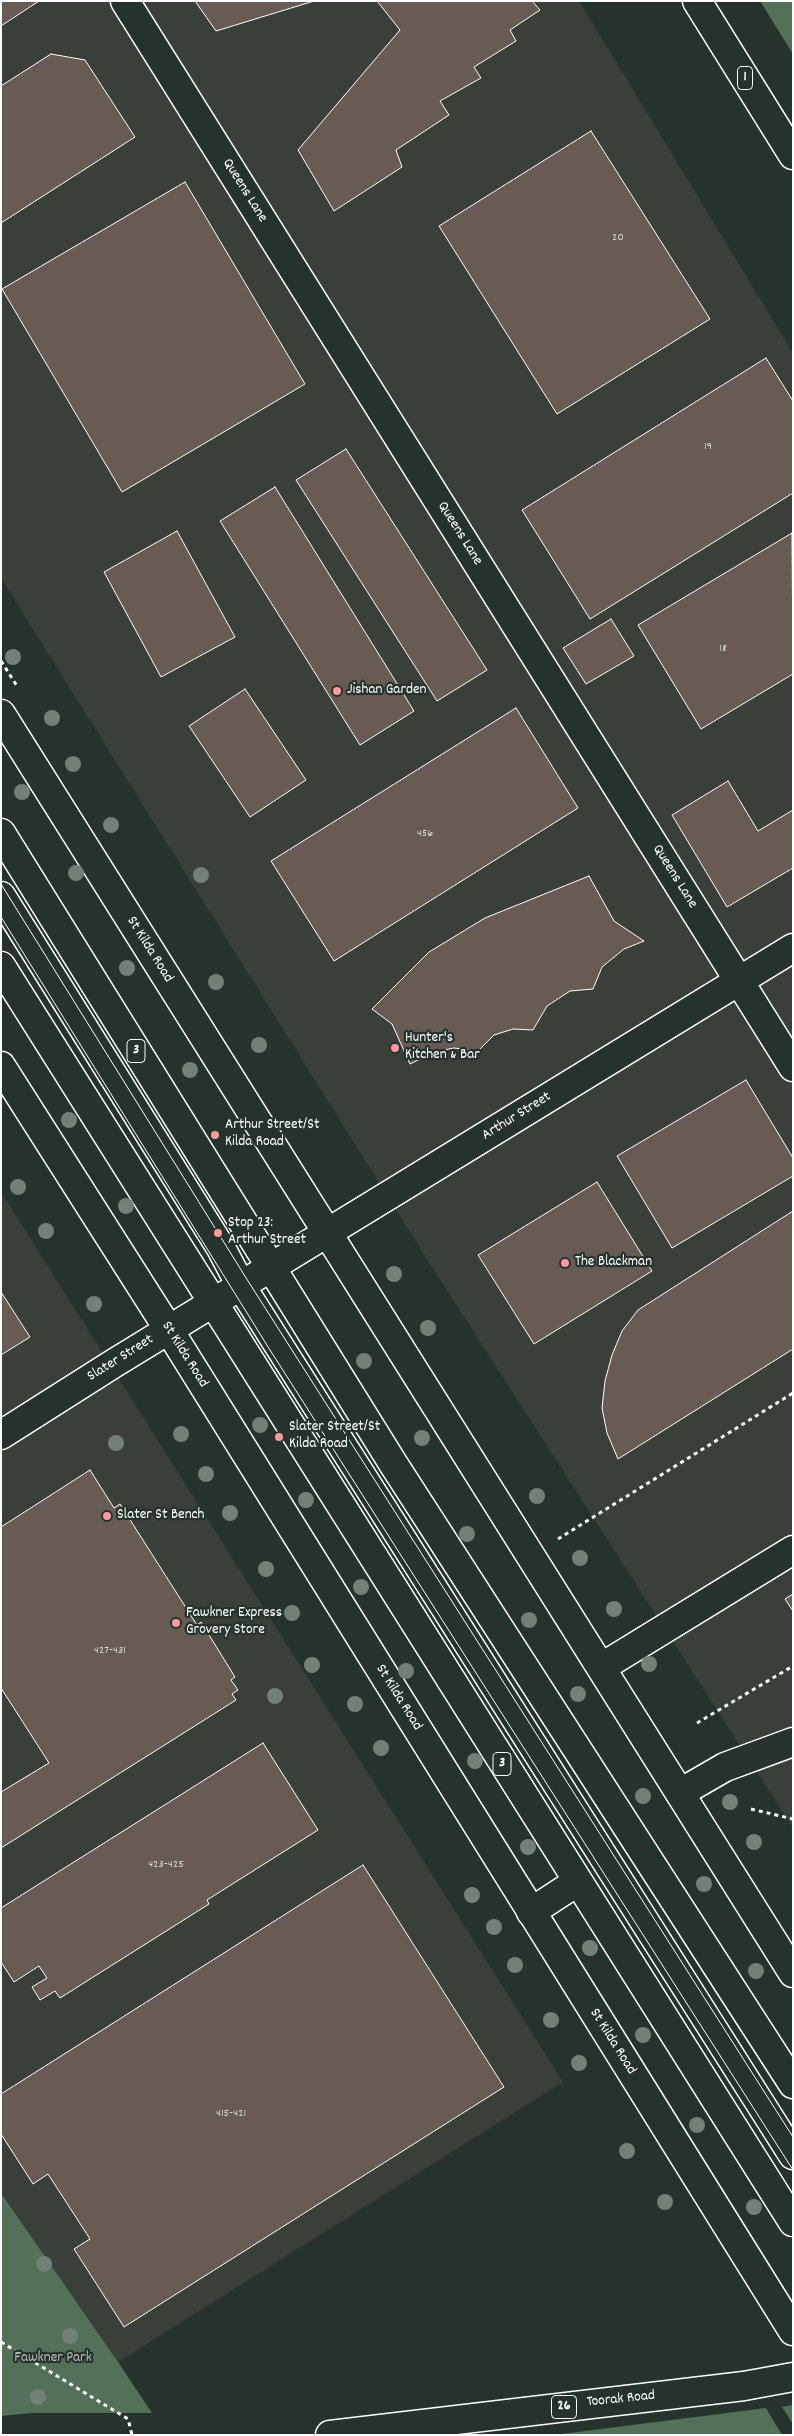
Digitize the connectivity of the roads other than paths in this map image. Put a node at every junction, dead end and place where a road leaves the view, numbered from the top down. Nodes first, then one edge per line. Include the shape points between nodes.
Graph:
1 (125, 1) edge
2 (696, 1) edge
3 (793, 155) edge
4 (1, 714) edge
5 (1, 833) edge
6 (1, 896) edge
7 (793, 948) edge
8 (1, 966) edge
9 (739, 981) junction
10 (1, 1066) edge
11 (793, 1067) edge
12 (328, 1233) junction
13 (270, 1268) junction
14 (241, 1286) junction
15 (212, 1304) junction
16 (169, 1330) junction
17 (1, 1435) edge
18 (793, 1550) edge
19 (602, 1667) junction
20 (793, 1742) edge
21 (680, 1793) junction
22 (577, 1882) junction
23 (531, 1912) junction
24 (793, 1973) edge
25 (793, 2084) edge
26 (793, 2155) edge
27 (793, 2222) edge
28 (793, 2332) edge
29 (793, 2378) edge
30 (330, 2435) edge

1 - 9 main road, Queens Lane
2 - 3 main road, 1
4 - 12 main road, St Kilda Road
5 - 13 main road, 3
6 - 14 main road via 221,1248
7 - 9 main road, Arthur Street
8 - 15 main road, 3
9 - 11 main road, Queens Lane
9 - 12 main road, Arthur Street
10 - 16 main road, St Kilda Road
12 - 13 main road, Arthur Street
12 - 19 main road, St Kilda Road
13 - 14 main road, Arthur Street
13 - 25 main road, 3
14 - 15 main road, Slater Street
14 - 26 main road
15 - 16 main road, Slater Street
15 - 22 main road, 3
16 - 17 main road, Slater Street
16 - 23 main road, St Kilda Road
18 - 19 main road
19 - 21 main road, St Kilda Road
20 - 21 main road via 725,1767
21 - 24 main road, St Kilda Road
22 - 23 main road
22 - 27 main road, 3
23 - 28 main road, St Kilda Road
29 - 30 main road, Toorak Road / 26

